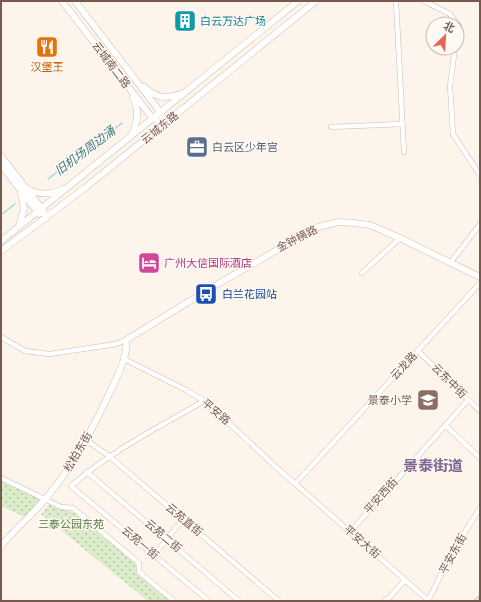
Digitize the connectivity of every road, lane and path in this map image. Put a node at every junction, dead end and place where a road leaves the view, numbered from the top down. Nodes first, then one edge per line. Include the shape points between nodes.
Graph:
1 (62, 1) edge
2 (75, 1) edge
3 (298, 1) edge
4 (316, 1) edge
5 (396, 1) edge
6 (424, 1) edge
7 (452, 16) edge
8 (454, 56) edge
9 (127, 68) junction
10 (118, 75) junction
11 (135, 79) junction
12 (127, 86) junction
13 (186, 92) junction
14 (161, 113) junction
15 (153, 119) junction
16 (164, 124) junction
17 (402, 124) junction
18 (330, 127) dead end
19 (132, 136) junction
20 (404, 152) dead end
21 (2, 160) edge
22 (480, 175) edge
23 (70, 186) junction
24 (22, 188) junction
25 (62, 192) junction
26 (69, 200) junction
27 (40, 211) junction
28 (46, 218) junction
29 (480, 224) edge
30 (19, 227) junction
31 (400, 238) junction
32 (1, 241) edge
33 (1, 251) edge
34 (451, 262) junction
35 (362, 273) dead end
36 (480, 277) edge
37 (480, 283) edge
38 (1, 336) edge
39 (126, 340) junction
40 (418, 350) junction
41 (124, 359) junction
42 (468, 400) junction
43 (204, 402) junction
44 (480, 411) edge
45 (445, 425) junction
46 (86, 440) junction
47 (109, 456) junction
48 (480, 458) edge
49 (87, 472) junction
50 (1, 478) edge
51 (295, 484) junction
52 (46, 499) junction
53 (480, 508) edge
54 (183, 519) junction
55 (350, 532) junction
56 (167, 540) junction
57 (1, 546) edge
58 (154, 555) junction
59 (405, 580) junction
60 (174, 601) edge
61 (209, 601) edge
62 (239, 601) edge
63 (279, 601) edge
64 (384, 601) edge
65 (428, 601) edge

1 - 10 street, 云城南二路
2 - 9 street, 云城南二路
3 - 13 street, 云城东路
4 - 16 street, 云城东路
5 - 17 street
6 - 7 street
8 - 22 street via 450,86 453,134
9 - 10 street via 124,76
9 - 11 street, 云城南二路
10 - 12 street, 云城南二路
11 - 13 street via 157,96 172,97
11 - 14 street
12 - 15 street, 云城南二路
12 - 19 street via 137,111
13 - 14 street, 云城东路
14 - 15 street, 云城东路
14 - 16 street
15 - 16 street, 云城南二路
15 - 19 street, 云城东路
16 - 26 street, 云城东路
17 - 18 street
17 - 20 street
19 - 23 street, 云城东路
21 - 24 street
23 - 24 street via 44,194
23 - 25 street, 云城东路
24 - 27 street
24 - 30 street via 24,208
25 - 26 street via 62,199
25 - 27 street, 云城东路
26 - 28 street, 云城东路
27 - 28 street
27 - 30 street, 云城东路
28 - 33 street, 云城东路
29 - 34 street
30 - 32 street, 云城东路
31 - 34 street, 金钟横路
31 - 35 street
31 - 39 street, 金钟横路 via 370,225 354,222 338,222 315,228
34 - 36 street, 金钟横路
37 - 40 street, 云龙路
38 - 39 street via 25,351 50,354 116,344
39 - 41 street, 松柏东街
40 - 42 street, 云东中街
40 - 51 street, 云龙路
41 - 43 street, 平安路 via 186,390
41 - 46 street, 松柏东街
42 - 44 street, 云东中街
42 - 45 street, 平安西街
43 - 47 street
43 - 51 street, 平安路
45 - 48 street
45 - 55 street, 平安西街
46 - 47 street, 云苑直街
46 - 52 street, 松柏东街
47 - 49 street
47 - 54 street, 云苑直街
49 - 56 street, 云苑二街
49 - 58 street, 云苑一街 via 71,486
50 - 52 street
51 - 55 street, 平安大街
52 - 57 street, 松柏东街
52 - 60 street via 61,507 72,508 138,563 139,572
53 - 65 street, 平安东街 via 451,554
54 - 56 street
54 - 63 street, 云苑直街
55 - 59 street, 平安大街
56 - 58 street
56 - 62 street, 云苑二街
58 - 61 street, 云苑一街
59 - 64 street
59 - 65 street, 平安大街

